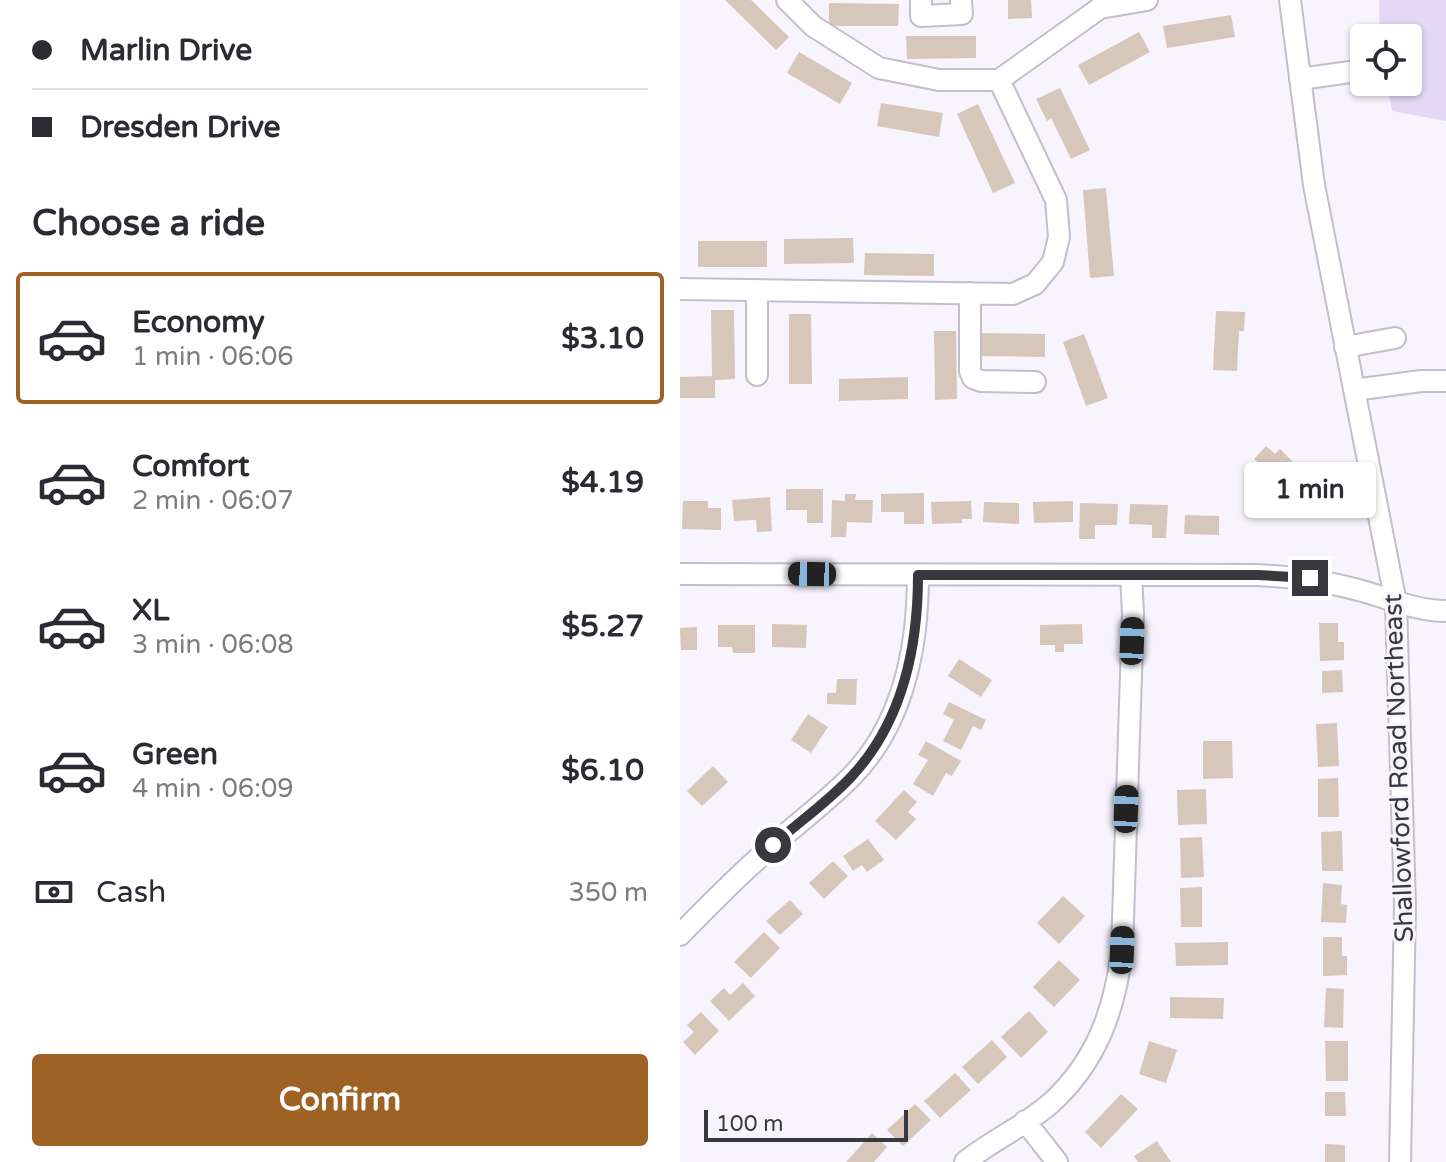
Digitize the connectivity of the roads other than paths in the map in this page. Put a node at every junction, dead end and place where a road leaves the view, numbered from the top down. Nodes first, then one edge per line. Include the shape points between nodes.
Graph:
1 (921, 0) edge
2 (961, 0) edge
3 (1147, 0) edge
4 (1290, 0) edge
5 (791, 1) edge
6 (1100, 4) edge
7 (1350, 72) edge
8 (1300, 79) junction
9 (999, 80) junction
10 (680, 289) edge
11 (757, 290) junction
12 (970, 293) junction
13 (1395, 338) dead end
14 (1345, 347) junction
15 (757, 375) dead end
16 (1446, 381) edge
17 (1035, 382) dead end
18 (1410, 383) junction
19 (1354, 390) junction
20 (1414, 404) dead end
21 (680, 574) edge
22 (918, 575) junction
23 (1131, 575) junction
24 (1396, 603) junction
25 (1446, 611) edge
26 (680, 935) edge
27 (1025, 1121) junction
28 (965, 1162) edge
29 (1057, 1162) edge
30 (1400, 1162) edge

1 - 2 street via 921,16 962,14
3 - 6 street
4 - 8 street, Shallowford Road Northeast
5 - 9 street via 813,26 879,68 939,80
6 - 9 street
7 - 8 street
8 - 14 street, Shallowford Road Northeast
9 - 12 street via 1056,200 1059,237 1053,262 1035,284 1013,294
10 - 11 street
11 - 12 street
11 - 15 street
12 - 17 street via 973,378
13 - 14 street
14 - 19 street, Shallowford Road Northeast
16 - 18 street
18 - 19 street
18 - 20 street
19 - 24 street, Shallowford Road Northeast
21 - 22 street
22 - 23 street
22 - 26 street via 907,675 873,750 852,776
23 - 24 street via 1310,578
23 - 27 street via 1118,985 1109,1018 1074,1078
24 - 25 street
24 - 30 street, Shallowford Road Northeast via 1405,907
27 - 28 street
27 - 29 street

